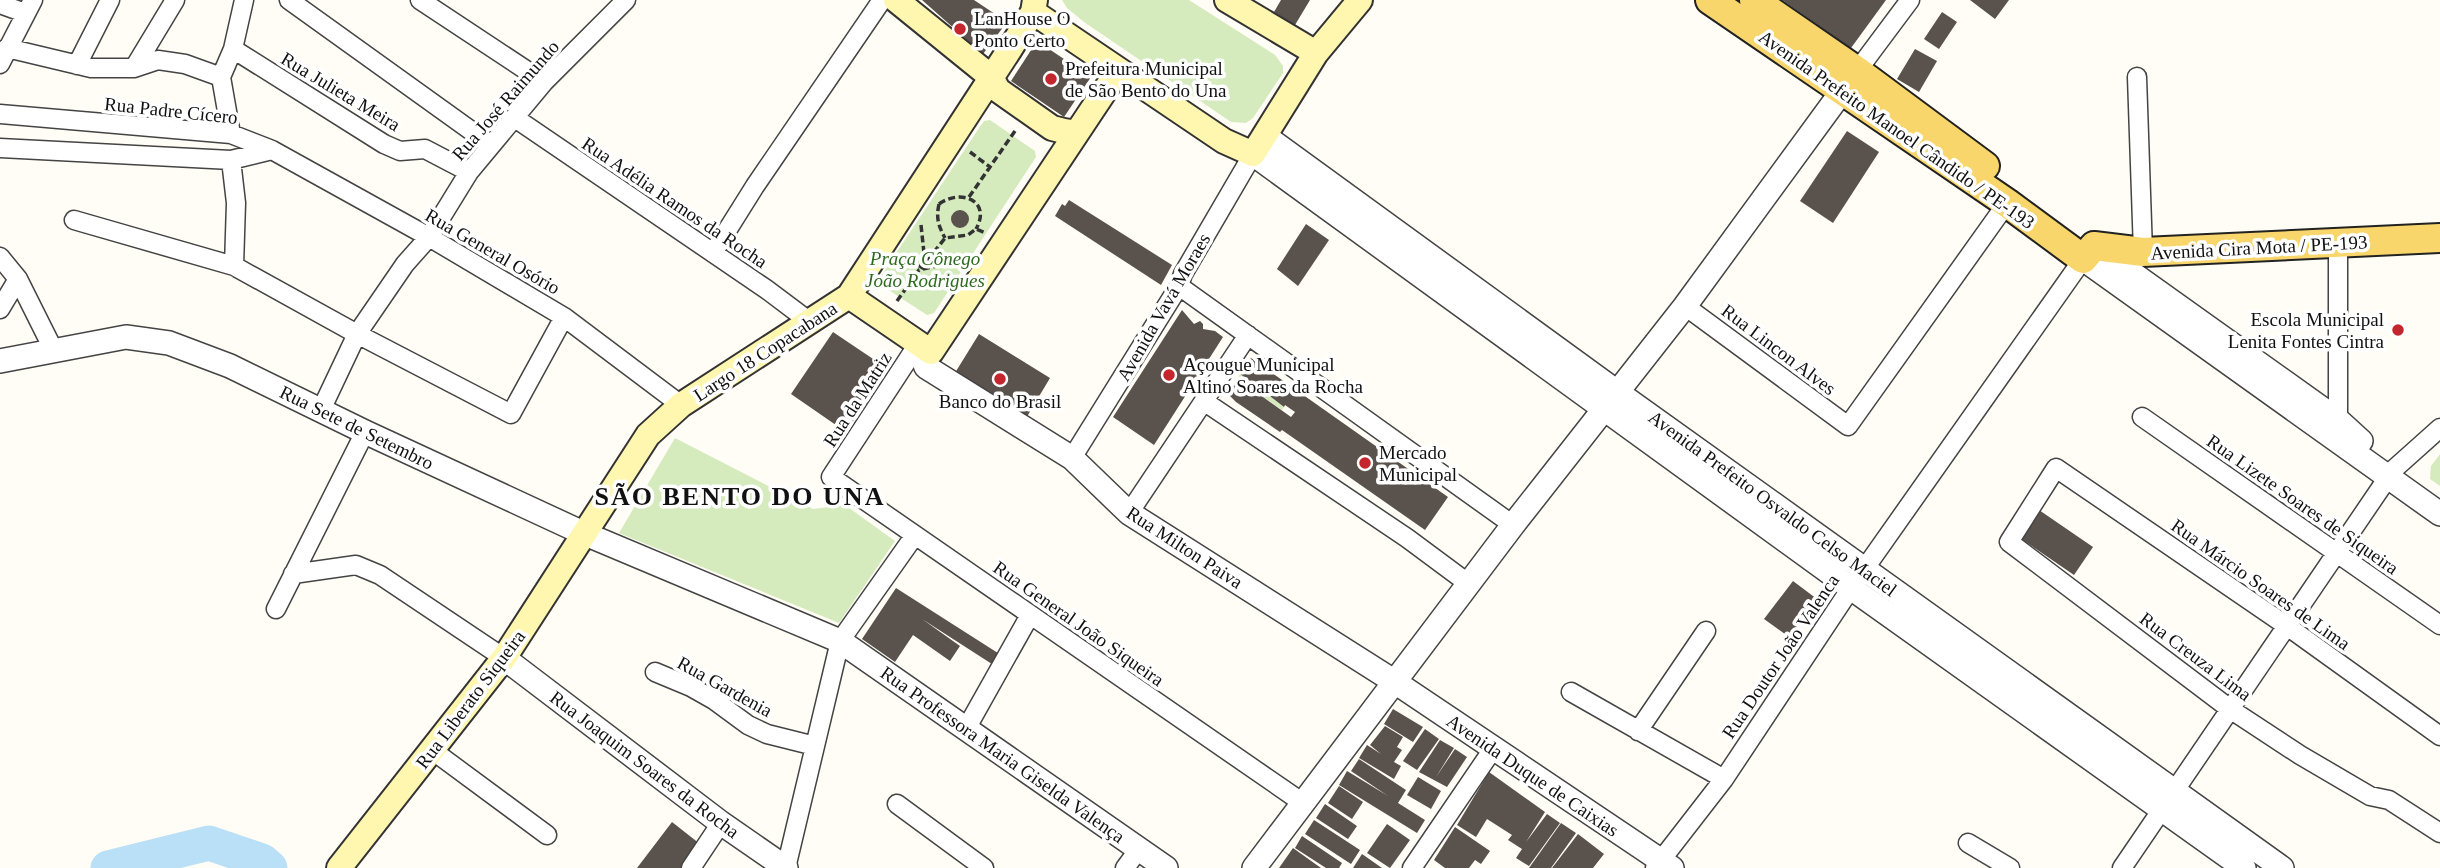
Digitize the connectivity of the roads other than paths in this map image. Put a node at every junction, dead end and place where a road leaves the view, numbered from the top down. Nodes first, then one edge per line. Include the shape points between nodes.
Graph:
1 (110, 0) edge
2 (175, 0) edge
3 (244, 0) edge
4 (289, 0) edge
5 (420, 0) edge
6 (626, 0) edge
7 (882, 0) edge
8 (896, 0) edge
9 (1227, 0) edge
10 (1360, 0) edge
11 (1710, 0) edge
12 (1754, 0) edge
13 (1910, 0) edge
14 (0, 4) edge
15 (1034, 6) edge
16 (29, 7) edge
17 (233, 49) junction
18 (1316, 53) junction
19 (4, 56) edge
20 (77, 65) junction
21 (134, 68) junction
22 (1118, 71) junction
23 (2137, 76) dead end
24 (221, 77) junction
25 (991, 77) junction
26 (1850, 80) junction
27 (544, 82) junction
28 (973, 103) junction
29 (0, 114) edge
30 (515, 118) junction
31 (1078, 131) junction
32 (231, 134) junction
33 (491, 145) junction
34 (1259, 145) junction
35 (0, 148) edge
36 (272, 150) junction
37 (231, 160) junction
38 (1057, 162) junction
39 (470, 172) junction
40 (2007, 203) junction
41 (74, 220) dead end
42 (429, 237) junction
43 (2440, 238) edge
44 (2338, 244) junction
45 (2143, 252) junction
46 (713, 253) junction
47 (2088, 253) junction
48 (0, 257) edge
49 (234, 266) junction
50 (18, 279) junction
51 (1179, 286) junction
52 (849, 296) junction
53 (1685, 306) junction
54 (0, 309) edge
55 (564, 317) junction
56 (810, 322) junction
57 (357, 334) junction
58 (1248, 335) junction
59 (925, 348) junction
60 (54, 351) junction
61 (0, 362) edge
62 (1611, 400) junction
63 (1205, 402) junction
64 (681, 405) junction
65 (321, 410) junction
66 (2142, 417) dead end
67 (2338, 420) junction
68 (2440, 428) edge
69 (365, 432) junction
70 (1072, 458) junction
71 (2056, 468) joint
72 (2391, 473) junction
73 (831, 477) joint
74 (2440, 503) edge
75 (1129, 513) junction
76 (2440, 514) edge
77 (1513, 525) junction
78 (583, 533) junction
79 (915, 535) junction
80 (2337, 552) junction
81 (1864, 569) junction
82 (293, 574) junction
83 (1469, 584) junction
84 (1851, 588) junction
85 (276, 609) dead end
86 (1030, 615) junction
87 (2287, 625) junction
88 (2440, 625) edge
89 (1706, 631) dead end
90 (840, 641) junction
91 (505, 658) junction
92 (655, 672) dead end
93 (1395, 682) junction
94 (1571, 692) dead end
95 (2230, 709) junction
96 (965, 729) junction
97 (1638, 731) junction
98 (2439, 733) edge
99 (815, 746) junction
100 (1493, 749) junction
101 (432, 750) junction
102 (1724, 779) junction
103 (2168, 800) junction
104 (1303, 803) junction
105 (897, 804) dead end
106 (721, 823) junction
107 (2440, 833) edge
108 (547, 835) dead end
109 (1968, 843) dead end
110 (1139, 849) junction
111 (343, 863) edge
112 (1663, 865) edge
113 (691, 868) edge
114 (786, 868) edge
115 (984, 868) edge
116 (1125, 868) edge
117 (1166, 868) edge
118 (1254, 868) edge
119 (1412, 868) edge
120 (2010, 868) edge
121 (2122, 868) edge
122 (2244, 868) edge
123 (2282, 868) edge

1 - 20 street
2 - 21 street
3 - 17 street
4 - 33 street
5 - 27 street
6 - 27 street, Rua José Raimundo
7 - 46 street
8 - 25 main road
9 - 18 main road
10 - 18 main road
11 - 26 main road, Avenida Prefeito Manoel Cândido / PE-193
12 - 26 main road, Avenida Prefeito Manoel Cândido / PE-193
13 - 26 street
14 - 16 street
15 - 22 main road
15 - 25 main road
16 - 19 street
17 - 24 street
17 - 39 street, Rua Julieta Meira via 384,144 400,151 425,149
18 - 34 main road
19 - 20 street
20 - 21 street
21 - 24 street via 158,60
22 - 31 main road
22 - 34 main road via 1224,141
23 - 45 street
24 - 32 street
25 - 28 main road
25 - 31 main road via 999,90 1052,128
26 - 40 main road, Avenida Prefeito Manoel Cândido / PE-193
26 - 47 main road, Avenida Prefeito Manoel Cândido / PE-193
26 - 53 street
27 - 30 street, Rua José Raimundo
28 - 38 main road via 993,102 1046,137 1057,151
28 - 52 main road
29 - 32 street, Rua Padre Cícero
30 - 33 street, Rua José Raimundo
30 - 46 street, Rua Adélia Ramos da Rocha
31 - 38 main road
32 - 36 street, Rua Padre Cícero
33 - 39 street, Rua José Raimundo
34 - 51 street, Avenida Vavá Moraes
34 - 62 street, Avenida Prefeito Osvaldo Celso Maciel
35 - 37 street
36 - 37 street
36 - 42 street, Rua General Osório
37 - 49 street via 236,203
38 - 59 main road
39 - 42 street, Rua José Raimundo
40 - 47 main road, Avenida Prefeito Manoel Cândido / PE-193
40 - 53 street, Rua Lincon Alves via 1848,426
41 - 49 street
42 - 55 street, Rua General Osório
42 - 57 street, Rua José Raimundo
43 - 44 main road, Avenida Cira Mota / PE-193
44 - 45 main road, Avenida Cira Mota / PE-193
44 - 67 street
45 - 47 main road, Avenida Cira Mota / PE-193
46 - 56 street, Rua Adélia Ramos da Rocha
47 - 67 street
47 - 72 street
47 - 81 street, Rua Doutor João Valenca
48 - 50 street
49 - 57 street
50 - 54 street
50 - 60 street
51 - 58 street
51 - 70 street, Avenida Vavá Moraes
52 - 56 main road, Largo 18 Copacabana
52 - 59 main road
53 - 62 street
55 - 57 street via 511,414
55 - 64 street, Rua General Osório
56 - 64 main road, Largo 18 Copacabana
57 - 65 street, Rua José Raimundo
58 - 63 street
58 - 77 street
59 - 70 street, Rua Milton Paiva via 926,367
59 - 73 street, Rua da Matriz
60 - 61 street
60 - 65 street, Rua Sete de Setembro via 126,337 169,344 230,366
62 - 77 street
62 - 81 street, Avenida Prefeito Osvaldo Celso Maciel
62 - 84 street, Avenida Prefeito Osvaldo Celso Maciel
63 - 75 street
63 - 83 street
64 - 78 main road, Largo 18 Copacabana via 648,435
65 - 69 street, Rua Sete de Setembro
66 - 80 street, Rua Lizete Soares de Siqueira
67 - 72 street
68 - 72 street
69 - 78 street, Rua Sete de Setembro
69 - 82 street
70 - 75 street, Rua Milton Paiva
71 - 87 street, Rua Márcio Soares de Lima
71 - 95 street, Rua Creuza Lima via 2009,541
72 - 74 street
72 - 76 street
72 - 80 street
73 - 79 street, Rua General João Siqueira
75 - 93 street, Rua Milton Paiva
77 - 83 street
78 - 90 street, Rua Sete de Setembro
78 - 91 main road, Rua Liberato Siqueira
79 - 86 street, Rua General João Siqueira
79 - 90 street
80 - 87 street
80 - 88 street, Rua Lizete Soares de Siqueira
81 - 84 street, Rua Doutor João Valenca
81 - 103 street, Avenida Prefeito Osvaldo Celso Maciel
82 - 85 street
82 - 91 street via 356,565 380,575
83 - 93 street
84 - 102 street, Rua Doutor João Valenca
84 - 103 street, Avenida Prefeito Osvaldo Celso Maciel
86 - 96 street
86 - 104 street, Rua General João Siqueira
87 - 95 street
87 - 98 street, Rua Márcio Soares de Lima
89 - 97 street
90 - 96 street, Rua Professora Maria Giselda Valença
90 - 99 street
91 - 101 main road, Rua Liberato Siqueira
91 - 106 street, Rua Joaquim Soares da Rocha
92 - 99 street, Rua Gardenia via 691,687 767,734
93 - 100 street, Avenida Duque de Caixias
93 - 104 street
94 - 97 street
95 - 103 street
95 - 107 street, Rua Creuza Lima via 2300,755 2370,796 2389,800
96 - 110 street, Rua Professora Maria Giselda Valença
97 - 102 street
99 - 114 street
100 - 112 street, Avenida Duque de Caixias
100 - 119 street
101 - 108 street
101 - 111 main road, Rua Liberato Siqueira
102 - 112 street, Rua Doutor João Valenca
103 - 121 street
103 - 122 street, Avenida Prefeito Osvaldo Celso Maciel
103 - 123 street, Avenida Prefeito Osvaldo Celso Maciel
104 - 118 street
105 - 115 street
106 - 113 street
106 - 114 street, Rua Joaquim Soares da Rocha
109 - 120 street
110 - 116 street
110 - 117 street, Rua Professora Maria Giselda Valença

